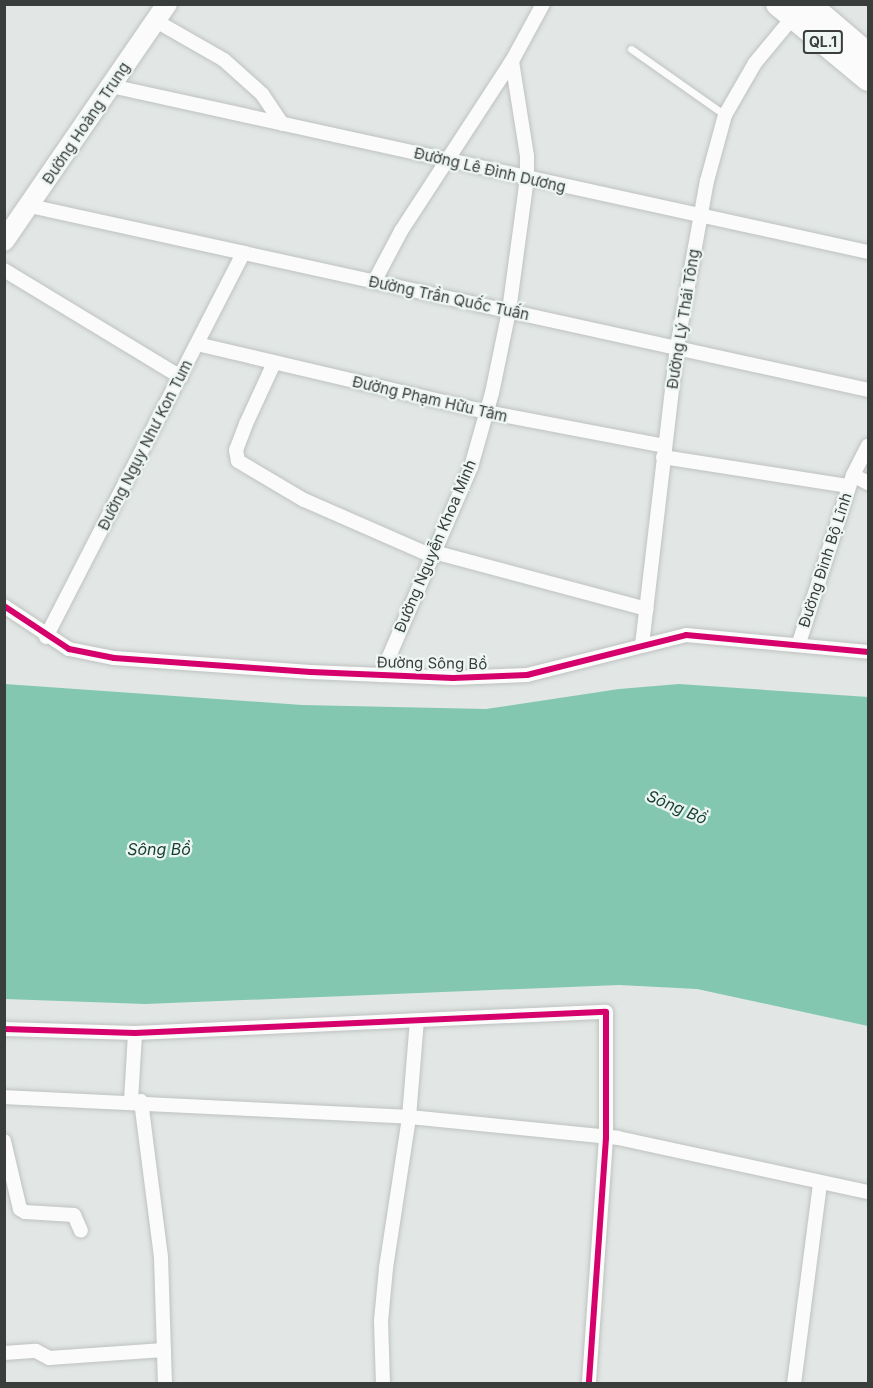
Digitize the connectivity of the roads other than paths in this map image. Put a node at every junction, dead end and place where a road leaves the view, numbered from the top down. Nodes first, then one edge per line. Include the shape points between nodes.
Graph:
1 (543, 4) edge
2 (802, 8) edge
3 (161, 13) edge
4 (631, 49) dead end
5 (868, 55) edge
6 (512, 61) junction
7 (868, 79) edge
8 (111, 86) junction
9 (725, 115) junction
10 (282, 124) junction
11 (446, 160) junction
12 (527, 178) junction
13 (30, 206) junction
14 (700, 218) junction
15 (4, 241) edge
16 (868, 252) edge
17 (243, 253) junction
18 (4, 270) edge
19 (374, 282) junction
20 (509, 311) junction
21 (197, 344) junction
22 (678, 347) junction
23 (274, 363) junction
24 (181, 377) junction
25 (868, 390) edge
26 (486, 412) junction
27 (868, 446) edge
28 (664, 451) junction
29 (851, 481) junction
30 (868, 483) edge
31 (433, 554) junction
32 (4, 606) edge
33 (646, 609) junction
34 (46, 636) junction
35 (799, 643) junction
36 (642, 645) junction
37 (868, 652) edge
38 (381, 675) junction
39 (417, 1020) junction
40 (4, 1029) edge
41 (135, 1033) junction
42 (4, 1097) edge
43 (136, 1101) junction
44 (409, 1117) junction
45 (606, 1138) junction
46 (4, 1141) edge
47 (820, 1184) junction
48 (868, 1192) edge
49 (81, 1231) dead end
50 (164, 1350) junction
51 (4, 1353) edge
52 (165, 1383) edge
53 (383, 1383) edge
54 (589, 1383) edge
55 (794, 1383) edge

1 - 6 street
2 - 5 highway, QL.1
2 - 7 highway, QL.1
2 - 9 street, Đường Lý Thái Tông via 755,63
3 - 8 main road, Đường Hoàng Trung
3 - 10 street via 262,94
4 - 9 lane
6 - 11 street
6 - 12 street, Đường Nguyễn Khoa Minh
8 - 10 street, Đường Lê Đình Dương
8 - 13 main road, Đường Hoàng Trung
9 - 14 street, Đường Lý Thái Tông
10 - 11 street, Đường Lê Đình Dương
11 - 12 street, Đường Lê Đình Dương
11 - 19 street
12 - 14 street, Đường Lê Đình Dương
12 - 20 street, Đường Nguyễn Khoa Minh
13 - 15 main road, Đường Hoàng Trung
13 - 17 street, Đường Trần Quốc Tuấn
14 - 16 street, Đường Lê Đình Dương
14 - 22 street, Đường Lý Thái Tông
17 - 19 street, Đường Trần Quốc Tuấn
17 - 21 street, Đường Ngụy Như Kon Tum
18 - 24 street
19 - 20 street, Đường Trần Quốc Tuấn
20 - 22 street, Đường Trần Quốc Tuấn
20 - 26 street, Đường Nguyễn Khoa Minh
21 - 23 street, Đường Phạm Hữu Tâm
21 - 24 street, Đường Ngụy Như Kon Tum
22 - 25 street, Đường Trần Quốc Tuấn
22 - 28 street, Đường Lý Thái Tông
23 - 26 street, Đường Phạm Hữu Tâm
23 - 31 street via 246,424 237,450 238,461 304,500
24 - 34 street, Đường Ngụy Như Kon Tum
26 - 28 street, Đường Phạm Hữu Tâm
26 - 31 street, Đường Nguyễn Khoa Minh via 471,467
27 - 29 street, Đường Đinh Bộ Lĩnh
28 - 29 street, Đường Phạm Hữu Tâm
28 - 33 street, Đường Lý Thái Tông
29 - 30 street, Đường Phạm Hữu Tâm
29 - 35 street, Đường Đinh Bộ Lĩnh
31 - 33 street
31 - 38 street, Đường Nguyễn Khoa Minh
32 - 34 street, Đường Sông Bồ
33 - 36 street, Đường Lý Thái Tông
34 - 38 street, Đường Sông Bồ via 69,649 114,658
35 - 36 street, Đường Sông Bồ via 686,635
35 - 37 street, Đường Sông Bồ
36 - 38 street, Đường Sông Bồ via 526,675
39 - 41 street
39 - 44 street
39 - 45 street via 606,1012
40 - 41 street
41 - 43 street
42 - 43 street
43 - 44 street
43 - 50 street via 160,1257
44 - 45 street
44 - 53 street via 386,1268 381,1321
45 - 47 street
45 - 54 street
46 - 49 street via 20,1209 74,1215
47 - 48 street
47 - 55 street
50 - 51 street via 49,1358 36,1351
50 - 52 street

